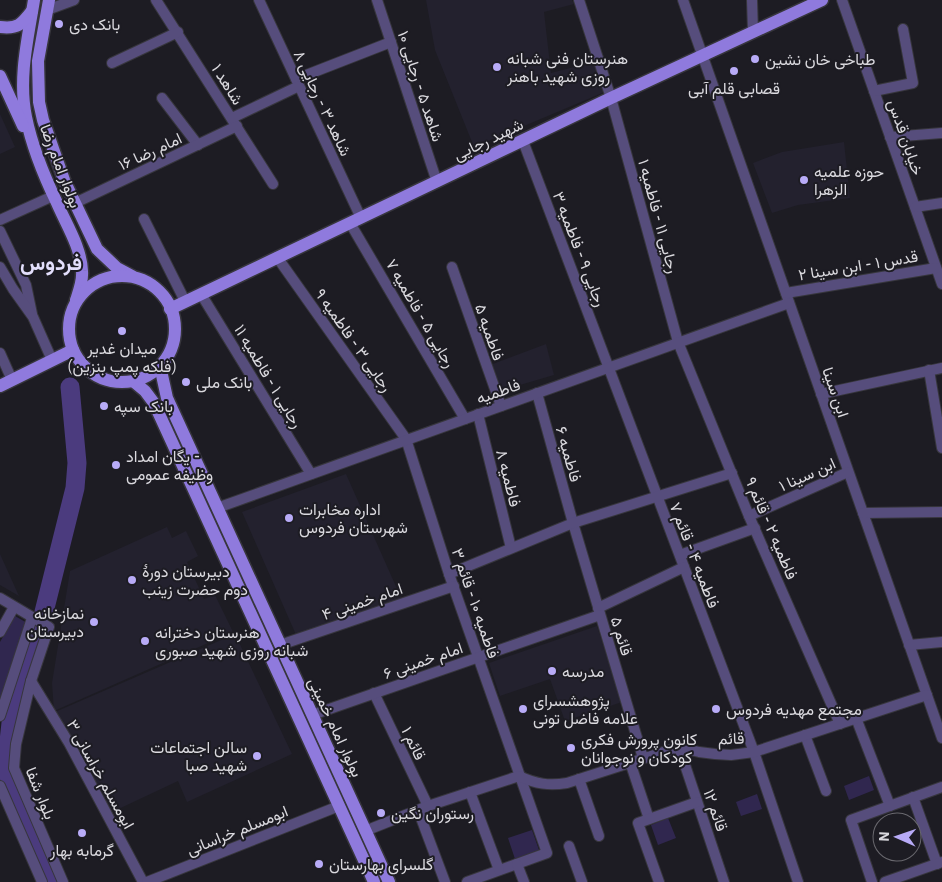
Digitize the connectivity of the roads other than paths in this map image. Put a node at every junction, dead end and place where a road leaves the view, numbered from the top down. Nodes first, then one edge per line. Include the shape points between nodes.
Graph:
1 (74, 0) edge
2 (156, 0) edge
3 (259, 0) edge
4 (377, 0) edge
5 (579, 0) edge
6 (683, 0) edge
7 (752, 0) edge
8 (822, 0) edge
9 (842, 0) edge
10 (48, 5) edge
11 (33, 6) edge
12 (0, 27) edge
13 (904, 29) dead end
14 (178, 32) junction
15 (753, 32) junction
16 (391, 42) junction
17 (702, 56) junction
18 (112, 63) dead end
19 (0, 76) edge
20 (297, 83) junction
21 (874, 91) junction
22 (162, 98) dead end
23 (611, 98) junction
24 (234, 122) junction
25 (942, 134) edge
26 (890, 137) junction
27 (523, 141) junction
28 (198, 145) junction
29 (36, 154) junction
30 (437, 182) junction
31 (273, 184) dead end
32 (53, 196) junction
33 (74, 203) junction
34 (942, 203) edge
35 (915, 207) junction
36 (144, 219) dead end
37 (0, 220) edge
38 (355, 220) junction
39 (0, 231) edge
40 (277, 258) junction
41 (0, 267) edge
42 (452, 267) dead end
43 (936, 268) junction
44 (136, 278) junction
45 (942, 284) edge
46 (786, 292) junction
47 (201, 294) junction
48 (186, 301) junction
49 (789, 303) junction
50 (73, 309) junction
51 (170, 309) junction
52 (33, 317) junction
53 (678, 342) junction
54 (73, 350) junction
55 (0, 353) edge
56 (52, 360) junction
57 (160, 366) junction
58 (610, 368) junction
59 (942, 368) edge
60 (929, 370) junction
61 (133, 381) junction
62 (6, 383) edge
63 (536, 393) junction
64 (821, 394) junction
65 (501, 406) junction
66 (478, 414) junction
67 (465, 419) junction
68 (406, 440) junction
69 (942, 448) edge
70 (848, 472) junction
71 (311, 474) junction
72 (732, 474) junction
73 (657, 497) junction
74 (217, 508) junction
75 (942, 512) edge
76 (863, 513) junction
77 (749, 516) junction
78 (573, 523) junction
79 (755, 528) junction
80 (511, 548) junction
81 (680, 555) junction
82 (684, 567) junction
83 (449, 574) junction
84 (454, 586) junction
85 (0, 598) edge
86 (14, 606) junction
87 (599, 612) junction
88 (32, 618) junction
89 (0, 632) edge
90 (942, 642) edge
91 (909, 644) junction
92 (280, 645) junction
93 (478, 657) junction
94 (32, 681) junction
95 (374, 693) junction
96 (927, 695) junction
97 (312, 715) junction
98 (0, 716) edge
99 (856, 718) junction
100 (840, 724) junction
101 (805, 735) junction
102 (942, 738) edge
103 (679, 747) junction
104 (754, 752) junction
105 (643, 758) junction
106 (630, 762) junction
107 (519, 776) junction
108 (579, 779) junction
109 (0, 786) edge
110 (942, 787) edge
111 (826, 791) dead end
112 (470, 792) junction
113 (913, 797) junction
114 (697, 802) junction
115 (339, 806) junction
116 (890, 806) junction
117 (423, 808) junction
118 (649, 819) junction
119 (365, 831) junction
120 (598, 836) dead end
121 (569, 846) dead end
122 (939, 863) edge
123 (517, 864) junction
124 (499, 870) junction
125 (913, 878) edge
126 (42, 882) edge
127 (63, 882) edge
128 (143, 882) edge
129 (147, 882) edge
130 (374, 882) edge
131 (389, 882) edge
132 (445, 882) edge
133 (467, 882) edge
134 (524, 882) edge
135 (582, 882) edge
136 (659, 882) edge
137 (724, 882) edge
138 (798, 882) edge
139 (872, 882) edge
140 (885, 882) edge

1 - 10 street
2 - 14 street, شاهد ۱
3 - 20 street, شاهد ۳ - رجایی ۸
4 - 16 street, شاهد ۵ - رجایی ۱۰
5 - 23 street, رجایی ۱۱ - فاطمیه ۱
6 - 17 street, ابن سینا
7 - 15 street
8 - 15 main road, شهید رجایی
9 - 21 street, خیابان قدس
10 - 33 main road, بولوار امام رضا via 38,61 39,102 52,148
11 - 12 main road via 20,25
11 - 29 main road, بولوار امام رضا via 26,48 24,93
13 - 21 street via 913,83
14 - 18 street
14 - 24 street, شاهد ۱
15 - 17 main road, شهید رجایی
16 - 20 street, امام رضا ۱۶
16 - 30 street, شاهد ۵ - رجایی ۱۰
17 - 23 main road, شهید رجایی
17 - 46 street, ابن سینا
19 - 29 main road
20 - 24 street, امام رضا ۱۶
20 - 38 street, شاهد ۳ - رجایی ۸
21 - 26 street, خیابان قدس
22 - 28 street
23 - 27 main road, شهید رجایی
23 - 53 street, رجایی ۱۱ - فاطمیه ۱
24 - 28 street, امام رضا ۱۶
24 - 31 street, شاهد ۱
25 - 26 street
26 - 35 street, خیابان قدس
27 - 30 main road, شهید رجایی
27 - 58 street, رجایی ۹ - فاطمیه ۳
28 - 33 street, امام رضا ۱۶
29 - 32 main road, بولوار امام رضا
30 - 38 main road, شهید رجایی
32 - 37 street
32 - 50 main road, بولوار امام رضا via 74,240 82,271
33 - 44 main road, بولوار امام رضا via 97,249 117,268
34 - 35 street
35 - 43 street, خیابان قدس
36 - 48 street
38 - 40 main road, شهید رجایی
38 - 67 street, رجایی ۵ - فاطمیه ۷
39 - 52 street via 26,285
40 - 47 main road, شهید رجایی
40 - 68 street, رجایی ۳ - فاطمیه ۹
41 - 52 street
42 - 65 street, فاطمیه ۵
43 - 45 street, خیابان قدس
43 - 46 street, قدس ۱ - ابن سینا ۲
44 - 50 main road via 106,279 86,291
44 - 51 main road via 151,285
46 - 49 street, ابن سینا
47 - 48 main road, شهید رجایی
47 - 71 street, رجایی ۱ - فاطمیه ۱۱
48 - 51 main road, شهید رجایی
49 - 53 street, فاطمیه
49 - 64 street, ابن سینا
50 - 54 main road via 69,330
51 - 57 main road via 174,339
52 - 56 street
53 - 58 street, فاطمیه
53 - 72 street, فاطمیه ۲ - قائم ۹
54 - 56 main road
54 - 61 main road via 83,366 98,377 115,382
55 - 62 street
56 - 62 main road
57 - 61 main road via 148,376
57 - 74 main road, بولوار امام خمینی via 167,398
58 - 63 street, فاطمیه
58 - 73 street, فاطمیه ۴ - قائم ۷
59 - 60 street
60 - 64 street
60 - 69 street
61 - 115 main road, بولوار امام خمینی via 154,403
63 - 65 street, فاطمیه
63 - 78 street, فاطمیه ۶
64 - 70 street, ابن سینا
65 - 66 street, فاطمیه
66 - 67 street, فاطمیه
66 - 80 street, فاطمیه ۸
67 - 68 street, فاطمیه
68 - 71 street, فاطمیه
68 - 83 street, فاطمیه ۱۰ - قائم ۳
70 - 76 street, ابن سینا
70 - 77 street, ابن سینا ۱
71 - 74 street, فاطمیه
72 - 73 street
72 - 77 street, فاطمیه ۲ - قائم ۹
73 - 78 street
73 - 81 street, فاطمیه ۴ - قائم ۷
74 - 92 main road, بولوار امام خمینی
75 - 76 street
76 - 91 street, ابن سینا
77 - 79 street, فاطمیه ۲ - قائم ۹
78 - 80 street
78 - 87 street, قائم ۵
79 - 81 street
79 - 100 street, فاطمیه ۲ - قائم ۹
80 - 83 street
81 - 82 street, فاطمیه ۴ - قائم ۷
82 - 87 street, امام خمینی ۶
82 - 104 street, فاطمیه ۴ - قائم ۷
83 - 84 street, فاطمیه ۱۰ - قائم ۳
84 - 92 street, امام خمینی ۴
84 - 93 street, فاطمیه ۱۰ - قائم ۳
85 - 86 street
86 - 88 street
86 - 89 street
87 - 93 street, امام خمینی ۶
87 - 105 street, قائم ۵
88 - 94 street, بلوار شفا via 49,627
88 - 98 street
90 - 91 street
91 - 96 street, ابن سینا
92 - 97 main road, بولوار امام خمینی
93 - 95 street, امام خمینی ۶
93 - 107 street, فاطمیه ۱۰ - قائم ۳
94 - 127 street, بلوار شفا via 16,744 14,768
94 - 128 street, ابومسلم خراسانی ۳
95 - 97 street, امام خمینی ۶
95 - 117 street, قائم ۱
96 - 99 street, قائم
96 - 102 street, ابن سینا
97 - 119 main road, بولوار امام خمینی
99 - 100 street, قائم
99 - 116 street
100 - 101 street, قائم
101 - 104 street, قائم
101 - 111 street
103 - 104 street, قائم via 716,754
103 - 105 street, قائم
103 - 114 street, قائم ۱۲
104 - 138 street, فاطمیه ۴ - قائم ۷
105 - 106 street, قائم
106 - 108 street, قائم
106 - 118 street
107 - 108 street, قائم via 542,785
107 - 112 street
107 - 123 street, فاطمیه ۱۰ - قائم ۳ via 547,853
108 - 120 street
109 - 126 street
110 - 113 street
112 - 117 street
112 - 124 street
113 - 116 street
113 - 122 street
114 - 118 street
114 - 137 street, قائم ۱۲
115 - 129 street, ابومسلم خراسانی
115 - 130 main road, بولوار امام خمینی
116 - 139 street via 851,820
117 - 119 street
117 - 132 street, قائم ۱
118 - 136 street via 638,823
119 - 131 main road, بولوار امام خمینی
121 - 135 street
122 - 125 street
123 - 124 street
123 - 134 street
124 - 133 street
125 - 140 street

